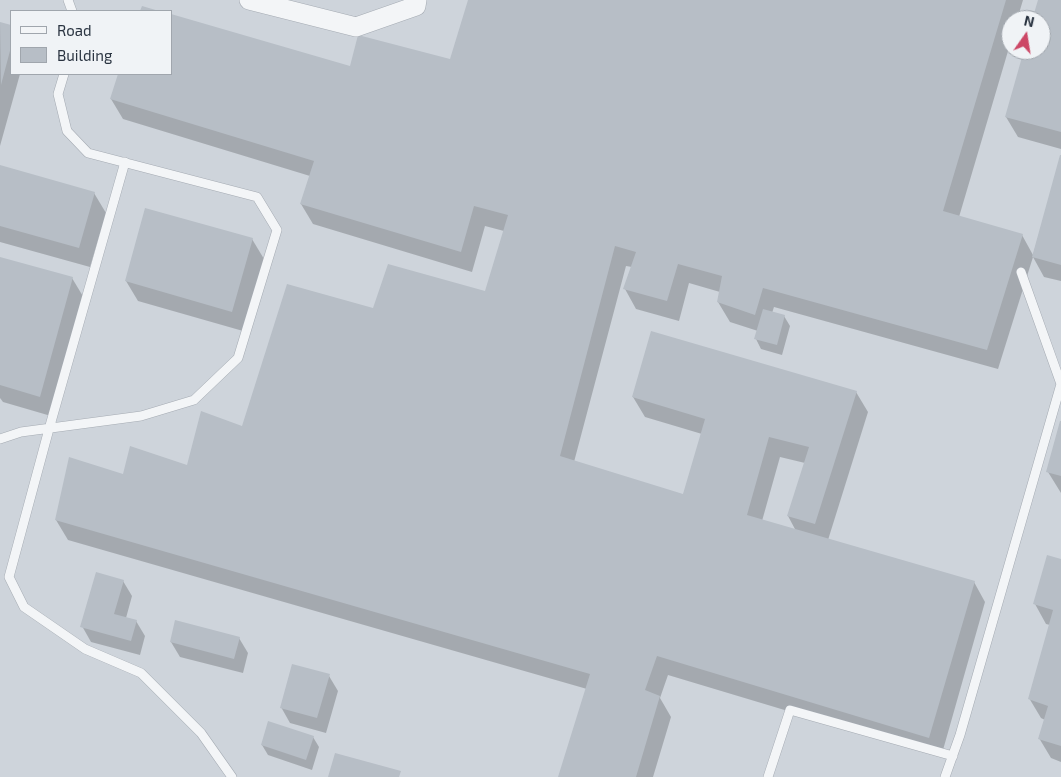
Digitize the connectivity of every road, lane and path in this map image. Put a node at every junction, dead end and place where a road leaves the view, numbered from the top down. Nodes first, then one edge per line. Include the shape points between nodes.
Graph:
1 (249, 0) edge
2 (418, 0) edge
3 (64, 75) edge
4 (125, 162) junction
5 (1021, 272) dead end
6 (1061, 384) edge
7 (49, 429) junction
8 (0, 439) edge
9 (953, 756) junction
10 (232, 777) edge
11 (768, 777) edge
12 (945, 777) edge

1 - 2 street via 356,27 416,6
3 - 4 lane via 58,94 67,131 88,153
4 - 7 lane
4 - 7 lane via 257,197 277,230 238,358 194,400 141,416
5 - 6 lane
6 - 9 lane
7 - 8 lane via 21,432
7 - 10 lane via 9,578 24,608 85,650 141,673 201,733
9 - 11 lane via 790,710
9 - 12 lane

